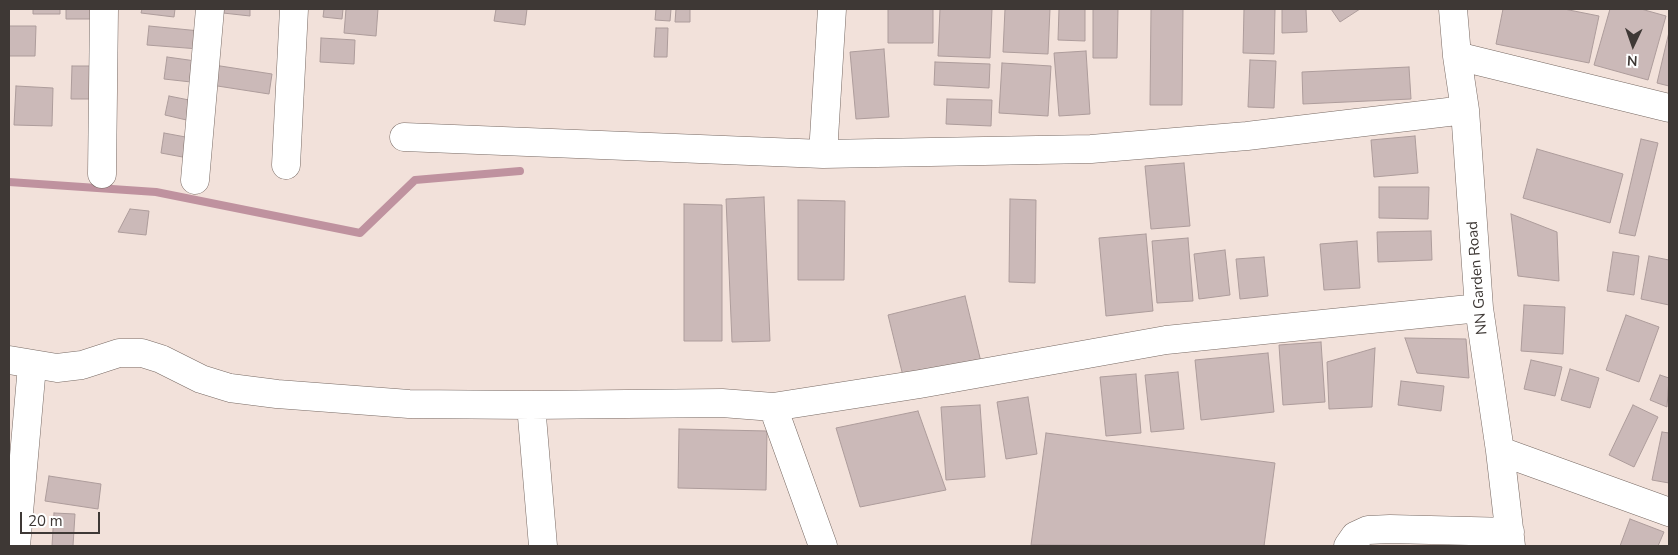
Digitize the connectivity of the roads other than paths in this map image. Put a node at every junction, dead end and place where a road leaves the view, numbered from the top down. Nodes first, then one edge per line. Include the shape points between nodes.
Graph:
1 (104, 9) edge
2 (210, 9) edge
3 (294, 9) edge
4 (832, 9) edge
5 (1453, 9) edge
6 (1457, 56) junction
7 (1669, 108) edge
8 (1465, 110) junction
9 (404, 137) dead end
10 (823, 154) junction
11 (286, 165) dead end
12 (102, 174) dead end
13 (195, 180) dead end
14 (1479, 308) junction
15 (20, 363) edge
16 (531, 405) junction
17 (773, 407) junction
18 (1500, 451) junction
19 (1669, 512) edge
20 (1510, 539) edge
21 (16, 546) edge
22 (543, 546) edge
23 (823, 546) edge
24 (1348, 546) edge

1 - 12 street
2 - 13 street
3 - 11 street
4 - 10 street
5 - 6 street, NN Garden Road
6 - 7 street
6 - 8 street, NN Garden Road
8 - 10 street via 1247,136 1091,149
8 - 14 street, NN Garden Road
9 - 10 street
14 - 17 street via 1166,340
14 - 18 street, NN Garden Road
15 - 16 street via 57,368 82,365 119,353 142,353 230,388 409,404
15 - 21 street
16 - 17 street via 722,403
16 - 22 street
17 - 23 street
18 - 19 street
18 - 20 street, NN Garden Road
20 - 24 street via 1383,529 1368,530 1354,536

